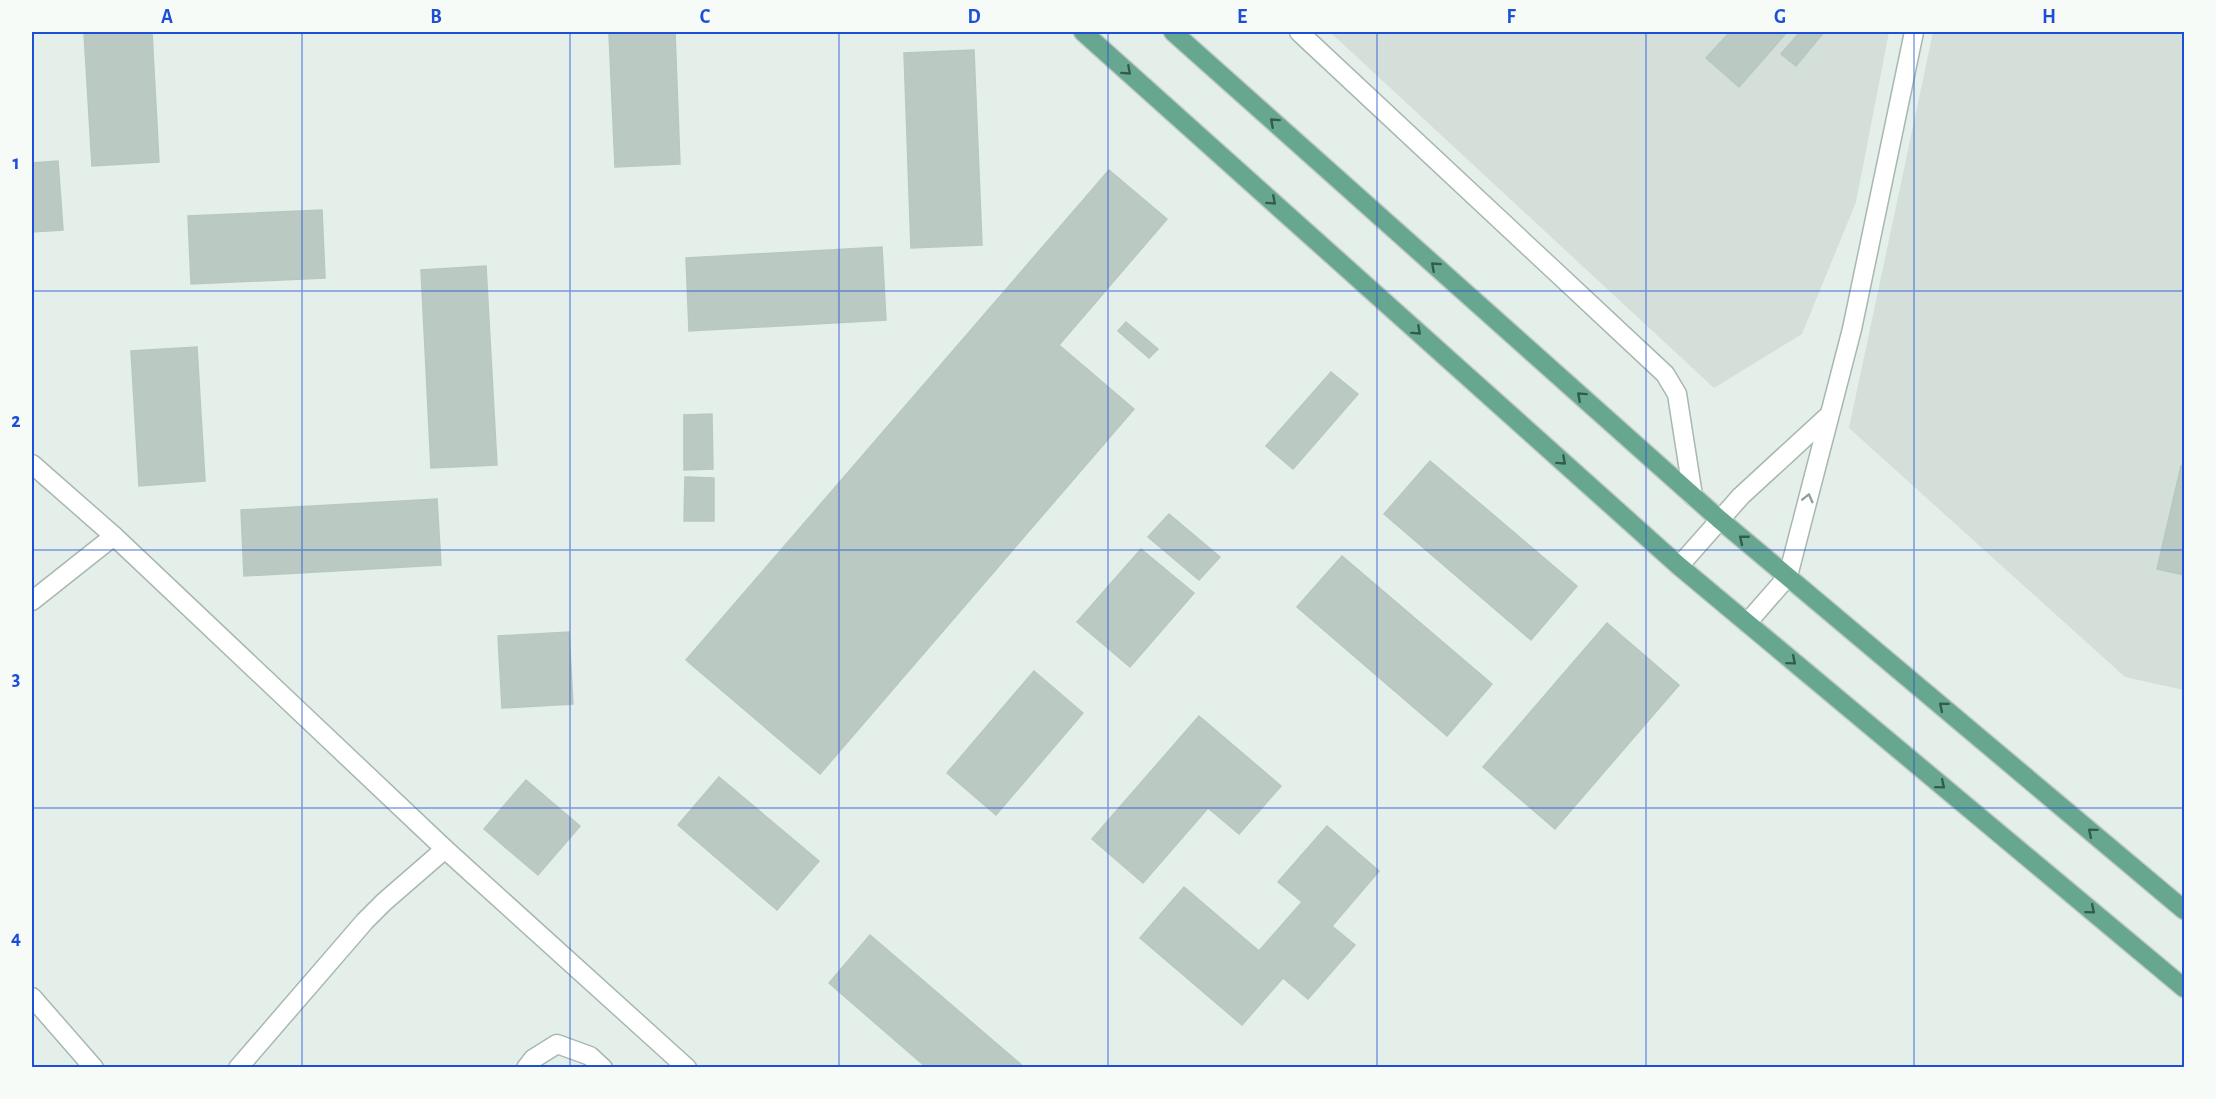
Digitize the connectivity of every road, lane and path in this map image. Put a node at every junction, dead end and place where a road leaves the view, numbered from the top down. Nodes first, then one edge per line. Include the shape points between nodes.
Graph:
1 (1083, 32) edge
2 (1173, 32) edge
3 (1299, 32) edge
4 (1914, 32) edge
5 (1828, 416) junction
6 (32, 464) edge
7 (1694, 496) junction
8 (1719, 519) junction
9 (114, 536) junction
10 (1679, 566) junction
11 (1788, 576) junction
12 (32, 601) edge
13 (1747, 623) junction
14 (445, 849) junction
15 (2184, 910) edge
16 (2184, 988) edge
17 (32, 997) edge
18 (94, 1068) edge
19 (238, 1068) edge
20 (526, 1068) edge
21 (603, 1068) edge
22 (687, 1068) edge

1 -> 10 main road
7 -> 2 main road
3 - 7 street via 1665,374 1677,394
4 - 5 street via 1852,330
5 - 8 street
11 -> 5 street
6 - 9 street
7 - 8 main road
8 - 10 street
11 -> 8 main road
9 - 12 street
9 - 14 street
10 - 13 main road
11 - 13 street
15 -> 11 main road
13 -> 16 main road
14 - 19 street via 359,927
14 - 22 street
17 - 18 street
20 - 21 street via 558,1044 590,1056

